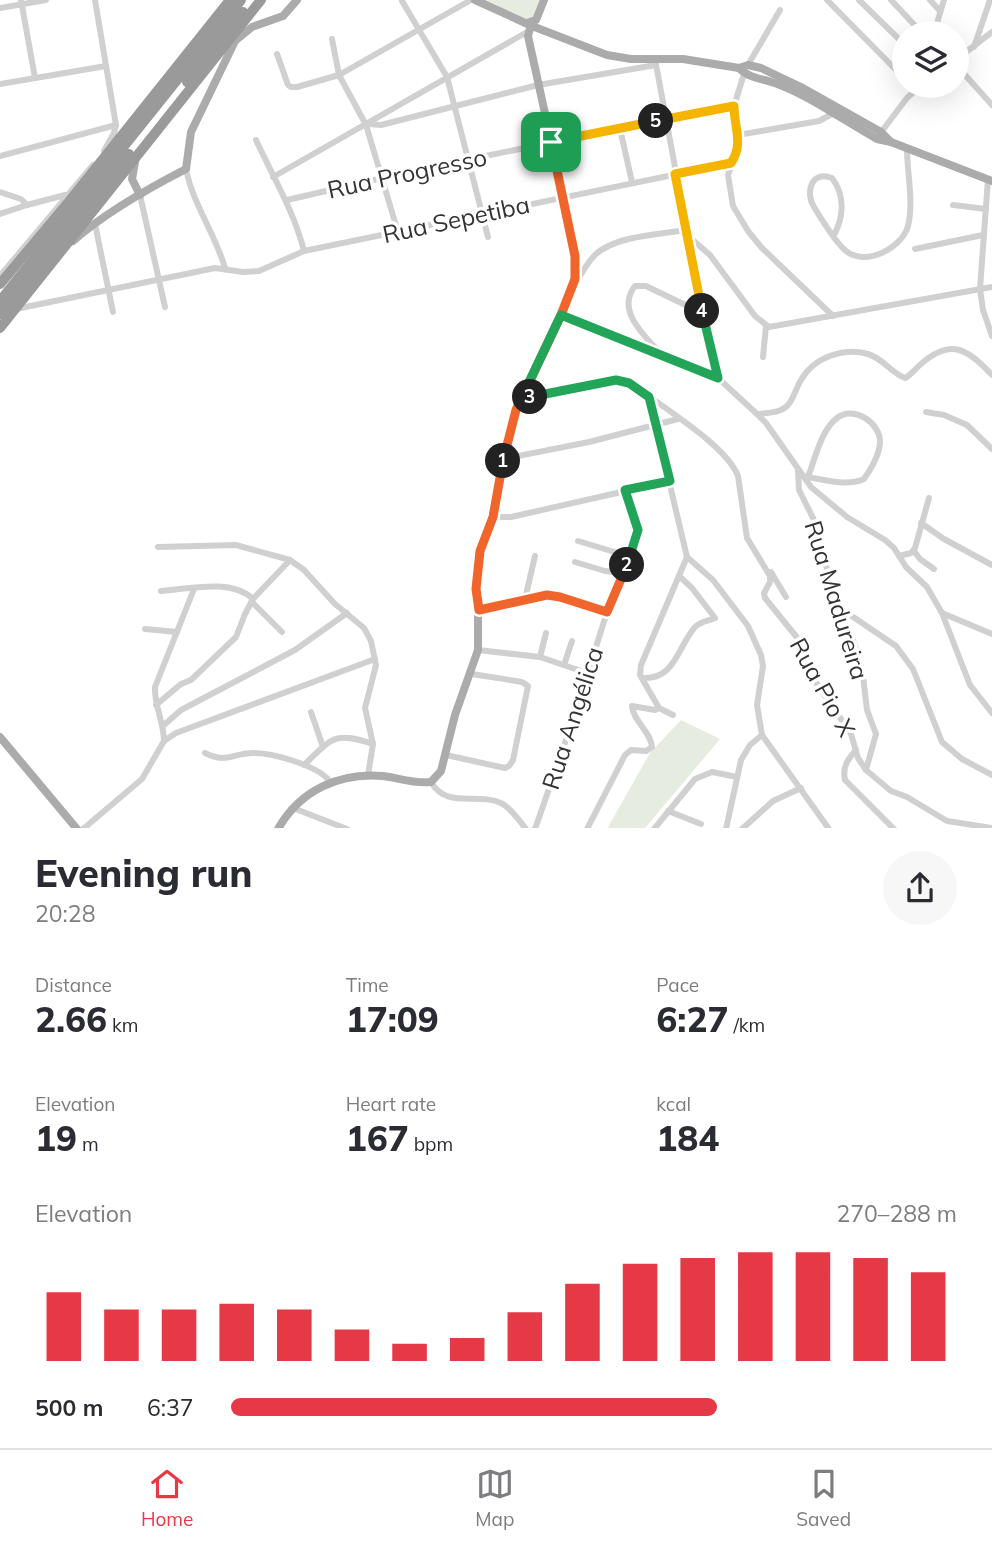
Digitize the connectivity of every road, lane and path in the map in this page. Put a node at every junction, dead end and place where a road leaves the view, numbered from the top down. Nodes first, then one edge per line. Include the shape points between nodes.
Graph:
1 (46, 0) edge
2 (95, 0) edge
3 (230, 0) edge
4 (241, 0) edge
5 (252, 0) edge
6 (261, 0) edge
7 (297, 0) edge
8 (544, 0) edge
9 (827, 0) edge
10 (859, 0) edge
11 (891, 0) edge
12 (930, 0) edge
13 (944, 0) edge
14 (990, 0) edge
15 (402, 1) edge
16 (473, 1) edge
17 (21, 2) edge
18 (0, 8) edge
19 (780, 10) dead end
20 (940, 11) junction
21 (540, 14) junction
22 (911, 21) edge
23 (937, 21) edge
24 (528, 27) junction
25 (420, 30) junction
26 (546, 31) junction
27 (892, 32) edge
28 (992, 32) edge
29 (332, 39) dead end
30 (974, 47) junction
31 (969, 51) edge
32 (277, 54) dead end
33 (655, 62) junction
34 (106, 66) junction
35 (892, 66) edge
36 (744, 69) junction
37 (338, 75) junction
38 (969, 75) edge
39 (446, 77) junction
40 (35, 78) junction
41 (0, 84) edge
42 (538, 85) junction
43 (799, 90) junction
44 (908, 98) edge
45 (992, 105) edge
46 (734, 106) junction
47 (454, 107) junction
48 (842, 110) junction
49 (832, 114) junction
50 (664, 119) junction
51 (367, 124) junction
52 (116, 125) junction
53 (620, 129) junction
54 (738, 135) junction
55 (879, 135) junction
56 (256, 140) dead end
57 (551, 142) junction
58 (144, 146) junction
59 (907, 149) junction
60 (0, 156) edge
61 (468, 160) junction
62 (731, 163) junction
63 (186, 169) junction
64 (675, 174) junction
65 (273, 177) junction
66 (382, 178) junction
67 (132, 179) junction
68 (990, 180) edge
69 (632, 182) junction
70 (157, 184) junction
71 (0, 192) edge
72 (66, 195) junction
73 (140, 195) junction
74 (561, 197) junction
75 (287, 200) junction
76 (27, 205) junction
77 (953, 205) dead end
78 (85, 209) junction
79 (986, 209) junction
80 (0, 214) edge
81 (482, 214) junction
82 (95, 224) junction
83 (398, 232) junction
84 (686, 232) junction
85 (834, 235) junction
86 (983, 235) junction
87 (488, 237) dead end
88 (915, 249) dead end
89 (304, 251) junction
90 (59, 254) junction
91 (225, 268) junction
92 (0, 276) edge
93 (160, 280) junction
94 (0, 284) edge
95 (992, 287) edge
96 (980, 289) junction
97 (108, 290) junction
98 (571, 292) junction
99 (26, 293) junction
100 (0, 301) edge
101 (166, 307) dead end
102 (15, 310) junction
103 (113, 313) dead end
104 (702, 313) junction
105 (0, 314) edge
106 (561, 315) junction
107 (833, 316) junction
108 (766, 326) junction
109 (0, 328) edge
110 (992, 336) edge
111 (664, 357) junction
112 (763, 357) dead end
113 (992, 374) edge
114 (718, 378) junction
115 (522, 397) junction
116 (649, 397) junction
117 (926, 412) dead end
118 (757, 414) junction
119 (678, 419) junction
120 (656, 424) junction
121 (992, 449) edge
122 (503, 459) junction
123 (802, 475) junction
124 (670, 481) junction
125 (625, 490) junction
126 (929, 498) dead end
127 (493, 517) junction
128 (920, 523) junction
129 (578, 541) dead end
130 (158, 547) dead end
131 (914, 551) junction
132 (535, 556) dead end
133 (899, 556) junction
134 (631, 557) junction
135 (687, 557) junction
136 (290, 560) junction
137 (575, 562) dead end
138 (992, 565) edge
139 (764, 567) junction
140 (934, 569) dead end
141 (624, 573) junction
142 (679, 576) junction
143 (194, 589) junction
144 (161, 591) dead end
145 (786, 597) dead end
146 (525, 599) junction
147 (253, 601) junction
148 (837, 606) junction
149 (479, 610) junction
150 (607, 612) junction
151 (347, 613) junction
152 (942, 613) junction
153 (145, 629) dead end
154 (177, 632) junction
155 (282, 632) dead end
156 (546, 633) dead end
157 (992, 634) edge
158 (572, 641) dead end
159 (478, 650) junction
160 (540, 657) junction
161 (375, 659) junction
162 (564, 665) junction
163 (587, 673) junction
164 (472, 674) junction
165 (642, 678) junction
166 (156, 705) junction
167 (659, 708) junction
168 (311, 712) dead end
169 (992, 713) edge
170 (673, 715) dead end
171 (164, 725) junction
172 (762, 735) junction
173 (0, 737) edge
174 (164, 741) junction
175 (373, 744) junction
176 (323, 747) junction
177 (856, 750) junction
178 (205, 753) dead end
179 (446, 755) junction
180 (304, 765) junction
181 (866, 770) junction
182 (368, 775) junction
183 (992, 775) edge
184 (737, 776) junction
185 (330, 782) junction
186 (431, 782) junction
187 (801, 788) junction
188 (293, 808) junction
189 (668, 811) junction
190 (701, 824) dead end
191 (77, 828) edge
192 (83, 828) edge
193 (278, 828) edge
194 (346, 828) edge
195 (526, 828) edge
196 (535, 828) edge
197 (587, 828) edge
198 (653, 828) edge
199 (726, 828) edge
200 (743, 828) edge
201 (829, 828) edge
202 (894, 828) edge
203 (992, 828) edge

1 - 17 street
2 - 34 street
3 - 94 highway
4 - 100 highway
5 - 78 highway
6 - 58 highway
7 - 63 main road via 283,16 252,27 235,41 191,132
8 - 21 main road
9 - 35 street
10 - 27 street
11 - 22 street
12 - 20 street
13 - 20 street
14 - 30 street
15 - 25 street
16 - 24 main road
16 - 25 street
17 - 18 street
17 - 40 street
19 - 36 street
20 - 23 street
21 - 24 main road
21 - 26 main road
24 - 26 main road
24 - 39 street
24 - 42 main road
25 - 37 street
25 - 39 street
26 - 33 main road via 607,55
28 - 30 street
29 - 37 street
30 - 31 street
32 - 37 street via 288,85 297,87
33 - 36 main road via 701,61
33 - 42 street
33 - 50 street
34 - 40 street
34 - 52 street
36 - 43 main road
36 - 46 street
37 - 51 street
38 - 45 street
39 - 47 street
39 - 51 street
40 - 41 street
42 - 47 street
42 - 57 main road
43 - 48 main road
43 - 49 main road
44 - 55 street
46 - 50 street, Rua Progresso
46 - 54 street
47 - 51 street via 381,125
47 - 61 street
48 - 49 main road
48 - 55 main road
49 - 54 street via 819,121
49 - 55 main road
50 - 53 street, Rua Progresso
50 - 64 street
51 - 65 street
51 - 66 street
52 - 60 street
52 - 72 street via 109,144
53 - 57 street, Rua Progresso
53 - 69 street
54 - 62 street
55 - 59 main road
56 - 65 street
57 - 61 street, Rua Progresso
57 - 74 main road
58 - 67 main road
58 - 90 highway
59 - 68 main road
59 - 85 street via 909,216 905,234 888,250 858,256 845,250
61 - 66 street, Rua Progresso
61 - 81 street
62 - 64 street, Rua Sepetiba
62 - 107 street via 729,190 741,221 767,253
63 - 70 main road
63 - 91 street via 197,207
64 - 69 street, Rua Sepetiba
64 - 84 street
65 - 75 street
66 - 75 street, Rua Progresso
66 - 83 street
67 - 70 main road
67 - 73 main road
68 - 79 street
69 - 74 street, Rua Sepetiba
70 - 73 main road
71 - 76 street
72 - 76 street
72 - 92 street
73 - 82 main road
73 - 93 street
74 - 81 street, Rua Sepetiba
74 - 98 main road via 575,256
75 - 89 street
76 - 80 street
77 - 79 street
78 - 99 highway
78 - 105 highway
79 - 86 street
81 - 83 street, Rua Sepetiba
81 - 87 street
82 - 90 main road
82 - 97 street
83 - 89 street, Rua Sepetiba
84 - 98 street via 628,240 602,249 586,265
84 - 104 street
84 - 108 street
85 - 85 street via 810,200 810,187 821,176 832,178 839,189 841,220
86 - 88 street
86 - 96 street
89 - 91 street, Rua Sepetiba via 259,271
90 - 99 highway
91 - 93 street, Rua Sepetiba
93 - 97 street, Rua Sepetiba
93 - 101 street
95 - 96 street
96 - 107 street
96 - 110 street
97 - 102 street, Rua Sepetiba
97 - 103 street
98 - 106 main road
99 - 102 highway
102 - 109 highway
104 - 111 street via 646,286 632,290 628,301 632,318
104 - 114 street
106 - 111 street
106 - 115 main road
107 - 108 street
108 - 112 street
111 - 114 street
113 - 118 street via 975,356 956,349 933,355 905,378 878,358 846,352 823,359 806,372 787,406
114 - 118 street
115 - 116 street, Rua Pio X via 616,380
115 - 122 main road
116 - 119 street, Rua Pio X
116 - 120 street
117 - 121 street via 967,425
118 - 123 street
119 - 120 street
119 - 139 street, Rua Pio X via 735,467 745,530
120 - 122 street
120 - 124 street
122 - 127 main road
123 - 123 street via 837,418 858,414 878,434 876,458 864,479 854,482
123 - 133 street via 829,504 885,540
123 - 148 street, Rua Madureira via 799,490 818,533
124 - 125 street
124 - 135 street
125 - 127 street via 511,517
125 - 134 street, Rua Angélica via 638,530
126 - 128 street
127 - 149 main road via 483,540 477,578
128 - 131 street
128 - 138 street
129 - 134 street
130 - 136 street via 236,545
131 - 133 street
131 - 140 street
132 - 146 street
133 - 152 street via 927,587
134 - 141 street, Rua Angélica
135 - 142 street
135 - 172 street via 725,595 755,641 763,666 757,705
136 - 147 street
136 - 151 street
137 - 141 street
139 - 145 street
139 - 177 street, Rua Pio X via 771,579 764,593 766,600 799,640 809,672 852,734
141 - 150 street, Rua Angélica
142 - 165 street via 640,665
142 - 165 street via 715,618 696,627 666,672
143 - 144 street
143 - 147 street via 234,589
143 - 154 street
146 - 149 street
146 - 150 street via 554,595
147 - 155 street
147 - 166 street via 236,637 191,680
148 - 181 street, Rua Madureira via 860,660 867,710 876,734
148 - 183 street via 896,646 913,669 942,742
149 - 159 main road
150 - 163 street, Rua Angélica
151 - 161 street via 368,634
151 - 171 street via 295,650 181,710
152 - 157 street
152 - 169 street via 970,685
153 - 154 street
154 - 166 street via 158,680
156 - 160 street
158 - 162 street
159 - 160 street
159 - 164 main road
160 - 162 street
161 - 174 street via 188,727
161 - 175 street via 365,708
162 - 163 street
163 - 196 street, Rua Angélica
164 - 179 main road via 455,715
164 - 179 street via 528,686 513,760 505,768
165 - 167 street
166 - 171 street
167 - 170 street
167 - 197 street via 632,706 652,747 625,755
168 - 176 street
171 - 174 street
172 - 184 street via 744,752
172 - 187 street
173 - 191 main road
174 - 192 street via 142,779
175 - 176 street via 342,736
175 - 182 street
176 - 180 street
177 - 181 street
177 - 202 street via 846,762 845,780
178 - 180 street via 220,760 263,754
179 - 186 main road
180 - 185 street
181 - 203 street via 891,791 947,821
182 - 185 main road
182 - 186 main road
184 - 189 street via 704,774
184 - 199 street
185 - 188 main road
186 - 195 street via 448,798 503,804
187 - 200 street via 763,808
187 - 201 street
188 - 193 main road
188 - 194 street
189 - 190 street
189 - 198 street

